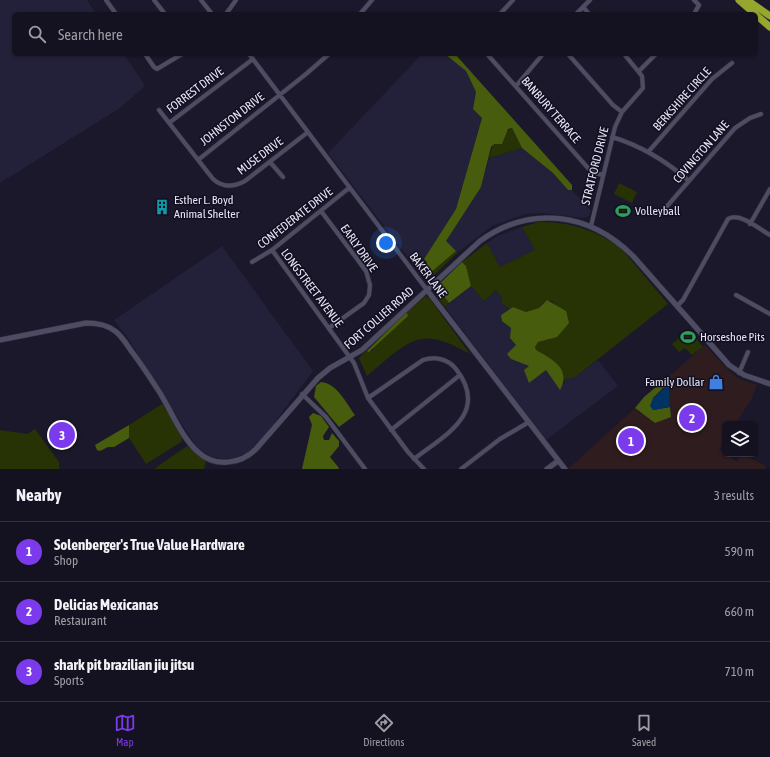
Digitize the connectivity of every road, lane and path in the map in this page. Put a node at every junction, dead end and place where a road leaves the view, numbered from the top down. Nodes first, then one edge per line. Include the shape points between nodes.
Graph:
1 (106, 0) edge
2 (154, 0) edge
3 (201, 0) edge
4 (236, 0) edge
5 (372, 0) edge
6 (513, 0) edge
7 (590, 0) edge
8 (694, 0) edge
9 (739, 0) edge
10 (747, 0) edge
11 (582, 7) junction
12 (115, 12) edge
13 (163, 12) edge
14 (210, 12) edge
15 (227, 12) edge
16 (362, 12) edge
17 (502, 12) edge
18 (578, 12) edge
19 (587, 12) edge
20 (695, 12) edge
21 (753, 12) edge
22 (770, 16) edge
23 (758, 17) edge
24 (770, 27) edge
25 (146, 56) edge
26 (179, 56) edge
27 (251, 56) edge
28 (327, 56) edge
29 (489, 56) edge
30 (541, 56) edge
31 (570, 56) edge
32 (626, 56) edge
33 (654, 56) edge
34 (253, 59) junction
35 (732, 63) dead end
36 (639, 71) junction
37 (516, 86) junction
38 (280, 95) junction
39 (159, 110) dead end
40 (622, 112) junction
41 (761, 114) dead end
42 (169, 123) junction
43 (308, 132) junction
44 (612, 137) junction
45 (649, 151) junction
46 (198, 160) junction
47 (270, 162) junction
48 (603, 174) junction
49 (283, 177) dead end
50 (689, 182) junction
51 (349, 188) junction
52 (770, 189) edge
53 (321, 211) junction
54 (662, 212) dead end
55 (750, 224) junction
56 (591, 226) junction
57 (770, 235) edge
58 (272, 250) junction
59 (252, 262) dead end
60 (427, 290) junction
61 (736, 294) dead end
62 (677, 306) junction
63 (770, 312) edge
64 (330, 328) junction
65 (0, 340) edge
66 (748, 352) dead end
67 (351, 357) junction
68 (738, 372) junction
69 (460, 375) junction
70 (770, 384) edge
71 (302, 394) junction
72 (368, 398) junction
73 (529, 422) junction
74 (391, 430) junction
75 (414, 459) junction
76 (558, 461) junction
77 (365, 469) edge
78 (424, 469) edge
79 (461, 469) edge
80 (547, 469) edge
81 (565, 469) edge

1 - 12 street
2 - 13 street
3 - 14 street
4 - 15 street
5 - 16 street
6 - 17 street
7 - 11 street
8 - 20 street via 699,5
9 - 21 highway
10 - 22 highway
11 - 18 street
11 - 19 street
23 - 24 highway
25 - 26 street via 154,67 161,68
27 - 34 street, BAKER LANE
28 - 38 street, JOHNSTON DRIVE
29 - 37 street, BANBURY TERRACE
30 - 37 street
31 - 40 street
32 - 36 street
33 - 36 street
34 - 38 street, BAKER LANE
34 - 42 street, FORREST DRIVE
35 - 45 street, BERKSHIRE CIRCLE via 712,79
36 - 40 street, STRATFORD DRIVE via 643,88
37 - 48 street, BANBURY TERRACE via 588,168 595,173
38 - 43 street, BAKER LANE
38 - 46 street, JOHNSTON DRIVE
39 - 42 street, MUSE DRIVE
40 - 44 street, STRATFORD DRIVE
41 - 50 street, COVINGTON LANE via 735,128
42 - 46 street, MUSE DRIVE
43 - 47 street, MUSE DRIVE
43 - 51 street, BAKER LANE
44 - 45 street
44 - 48 street, STRATFORD DRIVE
45 - 50 street via 664,160
46 - 47 street, MUSE DRIVE via 216,182 228,186 245,181
47 - 49 street
48 - 56 street, STRATFORD DRIVE
50 - 54 street, COVINGTON LANE
51 - 53 street, CONFEDERATE DRIVE
51 - 60 street, BAKER LANE
52 - 55 street
53 - 58 street, CONFEDERATE DRIVE
53 - 64 street, EARLY DRIVE via 366,271 370,284 369,295 364,303
55 - 57 street
55 - 62 street via 733,217 726,221 683,300
56 - 60 street, FORT COLLIER ROAD via 550,218 510,225 480,241
56 - 62 street, FORT COLLIER ROAD via 625,248
58 - 59 street, CONFEDERATE DRIVE
58 - 64 street, LONGSTREET AVENUE
60 - 67 street, FORT COLLIER ROAD via 367,346
60 - 73 street, BAKER LANE
61 - 63 street
62 - 68 street, FORT COLLIER ROAD via 726,362
64 - 67 street, LONGSTREET AVENUE
65 - 71 street, FORT COLLIER ROAD via 86,323 110,327 118,333 142,365 197,452 219,462 236,461 252,453
66 - 68 street
67 - 71 street, FORT COLLIER ROAD via 324,373
67 - 72 street, LONGSTREET AVENUE
68 - 70 street, FORT COLLIER ROAD
69 - 72 street via 446,361 437,358 427,359 414,364
69 - 74 street
69 - 75 street via 469,393 466,413 456,426
71 - 77 street via 326,417
72 - 74 street, LONGSTREET AVENUE
73 - 76 street, BAKER LANE
73 - 79 street via 500,439
74 - 75 street, LONGSTREET AVENUE
75 - 78 street, LONGSTREET AVENUE
76 - 80 street
76 - 81 street, BAKER LANE

